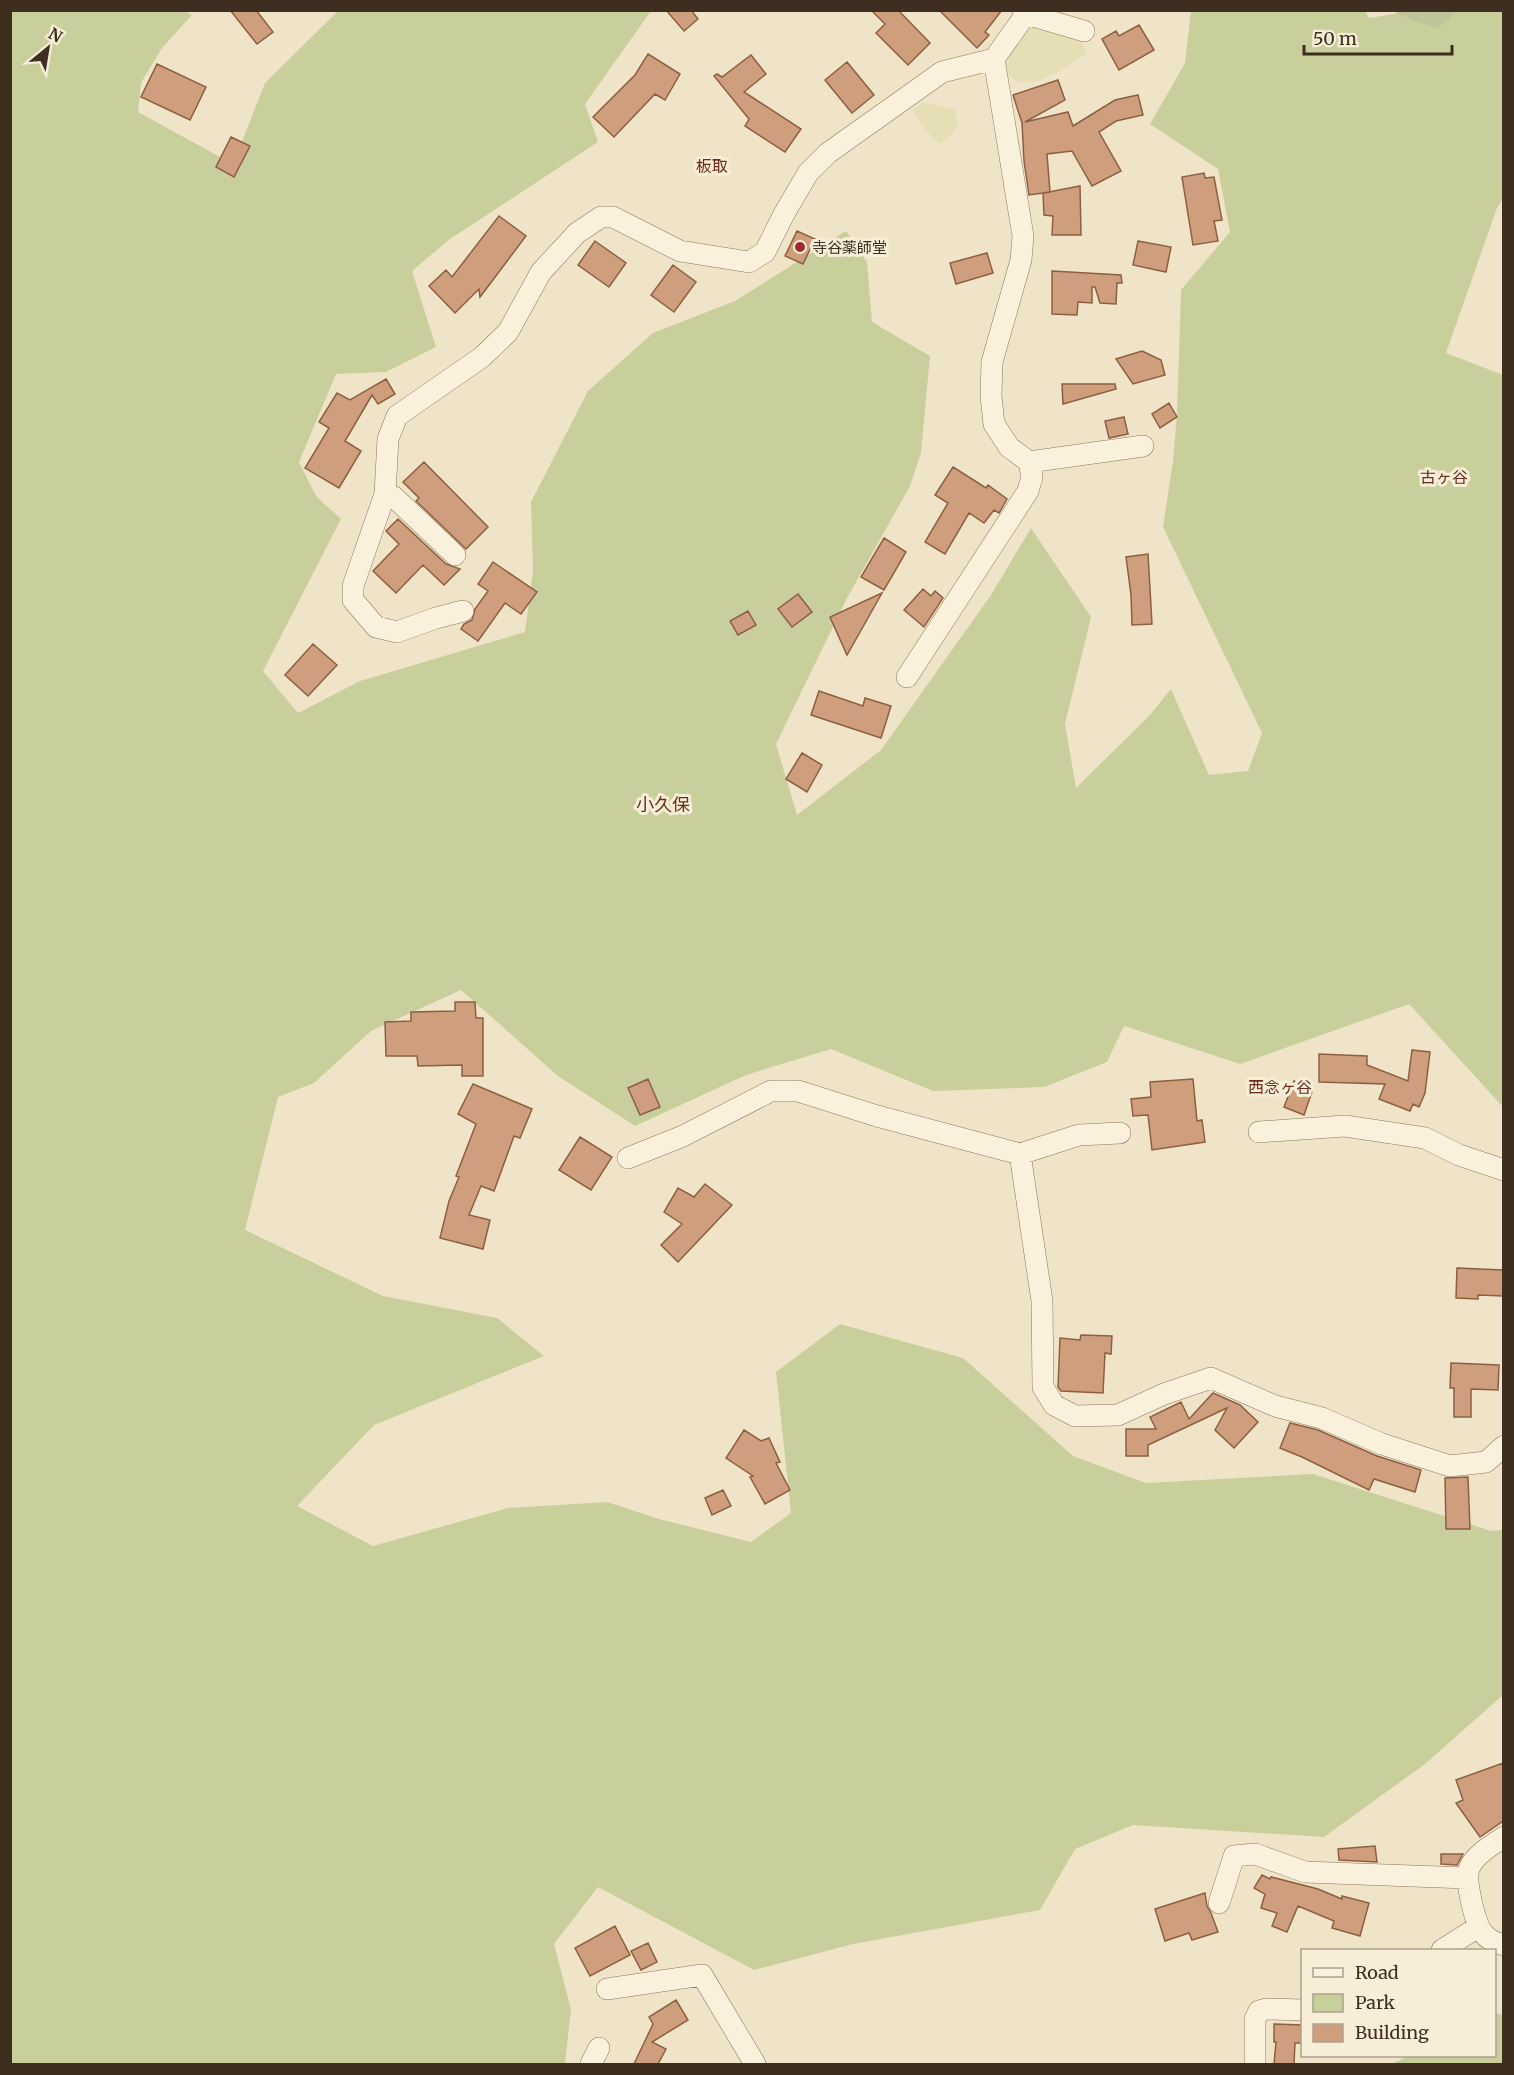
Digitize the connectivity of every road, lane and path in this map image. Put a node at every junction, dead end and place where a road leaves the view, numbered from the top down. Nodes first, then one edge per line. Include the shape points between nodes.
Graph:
1 (1024, 12) edge
2 (1084, 31) dead end
3 (994, 59) junction
4 (1143, 446) dead end
5 (1029, 462) junction
6 (385, 494) junction
7 (454, 555) dead end
8 (463, 611) dead end
9 (907, 677) dead end
10 (1259, 1132) dead end
11 (1120, 1133) dead end
12 (1020, 1154) junction
13 (628, 1158) dead end
14 (1503, 1170) edge
15 (1503, 1446) edge
16 (1503, 1837) edge
17 (1467, 1878) junction
18 (1219, 1903) dead end
19 (1478, 1927) junction
20 (1503, 1945) edge
21 (1444, 1949) edge
22 (607, 1989) dead end
23 (1301, 2010) edge
24 (755, 2064) edge
25 (1255, 2064) edge

1 - 2 street
1 - 3 street
3 - 5 street via 1023,236 1021,260 992,362 991,396 994,424 1009,447
3 - 6 street via 942,72 828,153 808,173 765,252 749,262 680,251 613,217 601,217 577,233 541,272 508,332 482,357 397,416 388,439
4 - 5 street
5 - 9 street via 1032,477 1028,491
6 - 7 street via 394,497
6 - 8 street via 353,586 353,600 376,627 397,632
10 - 14 street via 1345,1126 1413,1136
11 - 12 street via 1079,1136
12 - 13 street via 798,1091 771,1091 683,1136
12 - 15 street via 1042,1301 1043,1387 1054,1405 1074,1416 1118,1415 1211,1378 1275,1406 1322,1418 1382,1444 1450,1466 1485,1462
16 - 17 street via 1477,1858
17 - 18 street via 1305,1872 1255,1854 1234,1856
17 - 19 street
19 - 20 street via 1485,1936
19 - 21 street
22 - 24 street via 702,1975
23 - 25 street via 1258,2011

